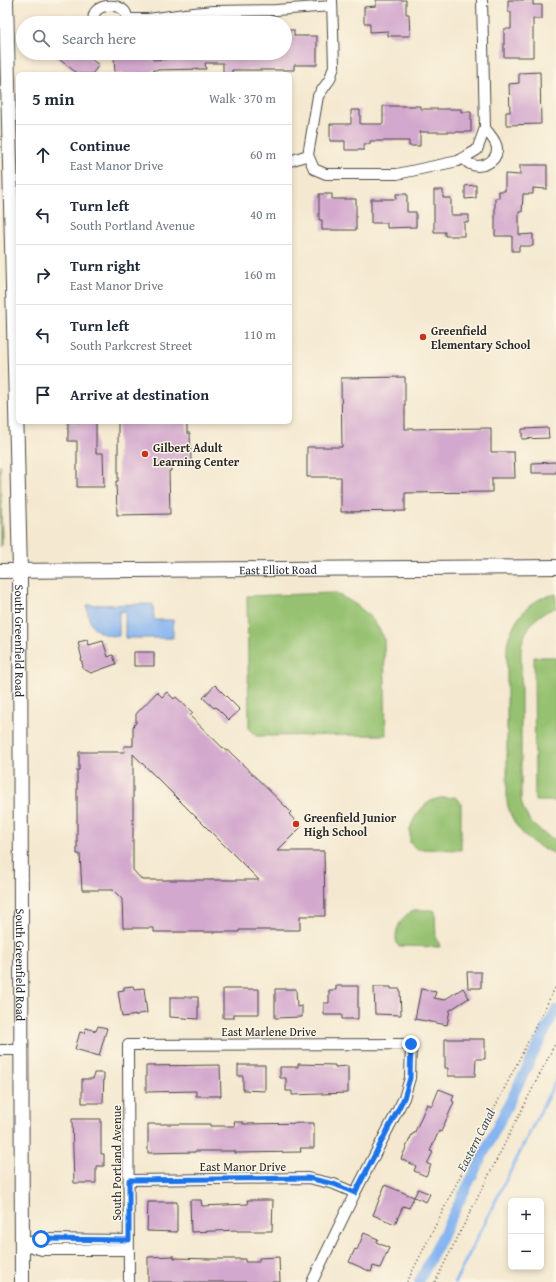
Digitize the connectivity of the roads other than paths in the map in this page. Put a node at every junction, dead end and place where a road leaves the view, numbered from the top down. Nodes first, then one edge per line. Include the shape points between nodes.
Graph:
1 (6, 0) edge
2 (482, 0) edge
3 (332, 3) edge
4 (94, 16) edge
5 (127, 16) edge
6 (170, 16) edge
7 (485, 128) junction
8 (308, 155) junction
9 (462, 158) junction
10 (292, 160) edge
11 (16, 407) edge
12 (16, 424) edge
13 (556, 567) edge
14 (20, 570) junction
15 (0, 571) edge
16 (128, 1045) joint
17 (0, 1050) edge
18 (22, 1050) junction
19 (129, 1180) junction
20 (355, 1193) junction
21 (22, 1244) junction
22 (129, 1245) junction
23 (22, 1282) edge
24 (129, 1282) edge
25 (312, 1282) edge

1 - 11 main road, South Greenfield Road
2 - 7 street
3 - 6 street via 276,10
3 - 8 street via 334,66 330,79 318,96
4 - 5 street via 98,6 107,0 122,5
7 - 9 street via 477,150
7 - 9 street via 497,150 494,157 488,164 481,166 471,165
8 - 9 street via 314,168 326,174 397,174
8 - 10 street
12 - 14 main road, South Greenfield Road
13 - 14 main road, East Elliot Road
14 - 15 main road, East Elliot Road
14 - 18 main road, South Greenfield Road
16 - 19 street, South Portland Avenue
16 - 20 street, East Marlene Drive via 411,1044 410,1078 404,1098
17 - 18 street
18 - 21 main road, South Greenfield Road
19 - 20 street, East Manor Drive via 308,1178 334,1184
19 - 22 street, South Portland Avenue
20 - 25 street
21 - 22 street via 42,1250
21 - 23 main road, South Greenfield Road
22 - 24 street, South Portland Avenue

